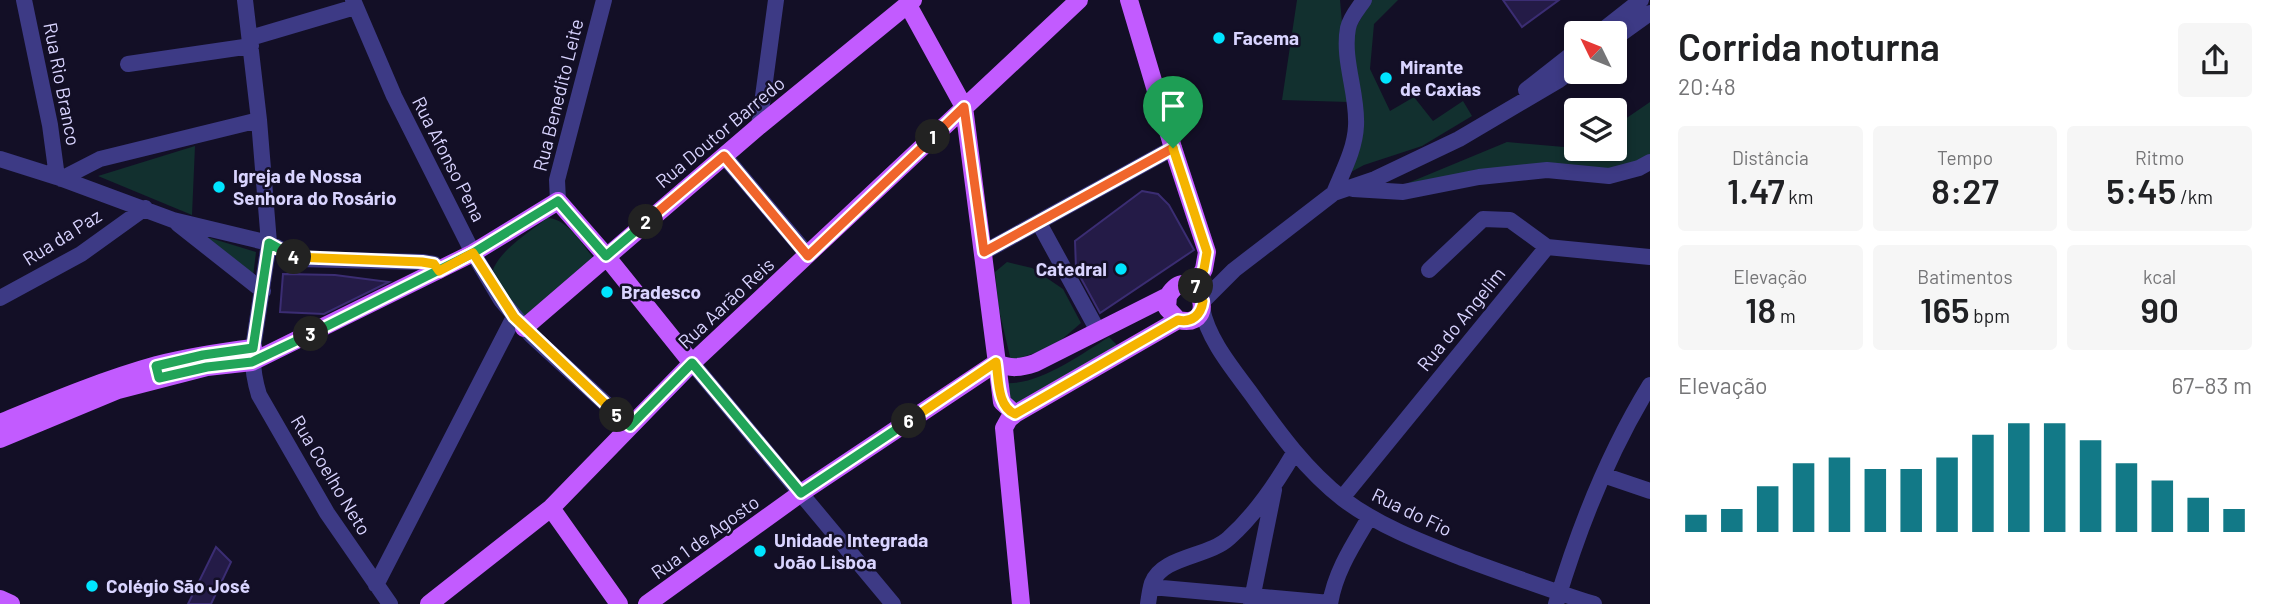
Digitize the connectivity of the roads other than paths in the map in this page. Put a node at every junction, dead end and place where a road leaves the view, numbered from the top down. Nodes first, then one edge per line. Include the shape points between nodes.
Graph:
1 (24, 0) edge
2 (245, 0) edge
3 (604, 0) edge
4 (776, 0) edge
5 (1079, 0) edge
6 (1129, 0) edge
7 (1364, 0) edge
8 (909, 2) edge
9 (354, 4) edge
10 (1639, 7) edge
11 (1617, 21) edge
12 (1628, 21) edge
13 (251, 42) junction
14 (1564, 60) edge
15 (128, 64) dead end
16 (1564, 76) edge
17 (964, 107) junction
18 (260, 120) junction
19 (1489, 120) junction
20 (759, 126) junction
21 (1173, 148) junction
22 (724, 156) junction
23 (0, 159) edge
24 (1650, 162) edge
25 (59, 178) junction
26 (1339, 191) junction
27 (558, 201) junction
28 (145, 208) junction
29 (173, 220) junction
30 (1039, 223) junction
31 (269, 243) junction
32 (1547, 247) junction
33 (984, 252) junction
34 (473, 253) junction
35 (606, 256) junction
36 (808, 256) junction
37 (1650, 257) edge
38 (1429, 270) dead end
39 (439, 271) junction
40 (263, 291) junction
41 (1168, 296) junction
42 (1199, 297) junction
43 (0, 298) edge
44 (1181, 321) junction
45 (519, 322) junction
46 (1098, 331) junction
47 (253, 355) junction
48 (996, 362) junction
49 (692, 363) junction
50 (1229, 364) junction
51 (158, 372) junction
52 (1650, 384) edge
53 (1015, 414) junction
54 (0, 423) edge
55 (630, 426) junction
56 (0, 439) edge
57 (1294, 453) junction
58 (1603, 475) junction
59 (1275, 487) junction
60 (1650, 491) edge
61 (801, 493) junction
62 (1342, 498) junction
63 (551, 508) junction
64 (1369, 517) junction
65 (376, 585) junction
66 (1151, 587) junction
67 (1557, 598) edge
68 (0, 599) edge
69 (1252, 600) edge
70 (11, 604) edge
71 (390, 604) edge
72 (429, 604) edge
73 (619, 604) edge
74 (647, 604) edge
75 (893, 604) edge
76 (1021, 604) edge
77 (1148, 604) edge
78 (1330, 604) edge
79 (1594, 604) edge

1 - 25 street, Rua Rio Branco
2 - 13 street
3 - 27 street, Rua Benedito Leite via 557,180
4 - 20 street
5 - 17 main road, Rua Aarão Reis
6 - 21 main road
7 - 26 street via 1352,18 1347,40 1356,130
8 - 17 main road
8 - 20 main road, Rua Doutor Barredo
9 - 13 street
9 - 34 street, Rua Afonso Pena via 394,96
10 - 11 street
10 - 12 street
13 - 15 street
13 - 18 street
14 - 19 street
16 - 19 street
17 - 33 main road
17 - 36 main road, Rua Aarão Reis
18 - 25 street via 100,159
18 - 31 street
19 - 26 street via 1395,170
20 - 22 main road, Rua Doutor Barredo
21 - 30 street
21 - 42 main road via 1207,252
22 - 35 main road, Rua Doutor Barredo
22 - 36 street
23 - 25 street
24 - 26 street via 1609,176 1546,170 1404,192
25 - 28 street
26 - 42 street
27 - 34 main road
27 - 35 main road
28 - 29 street
28 - 43 street, Rua da Paz via 81,254
29 - 31 street
29 - 40 street
30 - 33 street
30 - 46 street
31 - 39 street via 299,259 422,262 434,264
31 - 40 street
32 - 37 street
32 - 38 street via 1510,220 1483,219
32 - 62 street, Rua do Angelim
33 - 48 main road
34 - 39 main road
34 - 45 street, Rua Afonso Pena
35 - 45 main road, Rua Doutor Barredo
35 - 49 main road
36 - 49 main road, Rua Aarão Reis
39 - 47 main road
40 - 47 street
41 - 42 main road via 1180,286
41 - 44 main road via 1167,307
41 - 46 main road
42 - 44 main road via 1195,318
42 - 50 street, Rua do Fio via 1205,322
44 - 50 street, Rua do Fio
44 - 53 main road
45 - 55 street, Rua Afonso Pena
45 - 65 street
46 - 48 main road via 1020,368
47 - 51 main road via 207,367
47 - 65 street, Rua Coelho Neto via 259,395 327,513
48 - 53 main road via 1002,402
48 - 61 main road, Rua 1 de Agosto
49 - 55 main road, Rua Aarão Reis
49 - 61 street
50 - 57 street, Rua do Fio
51 - 54 main road via 75,392
51 - 56 main road
52 - 58 street
53 - 76 main road via 1004,428
55 - 63 main road, Rua Aarão Reis
57 - 59 street
57 - 62 street, Rua do Fio
58 - 60 street
58 - 67 street
59 - 66 street via 1227,541 1158,572
59 - 69 street
61 - 74 main road, Rua 1 de Agosto
61 - 75 street
62 - 64 street, Rua do Fio
63 - 72 main road, Rua Aarão Reis
63 - 73 main road
64 - 67 street, Rua do Fio
64 - 78 street via 1343,563
65 - 71 street, Rua Coelho Neto
66 - 69 street
66 - 77 street
67 - 79 street, Rua do Fio
68 - 70 main road
69 - 78 street

